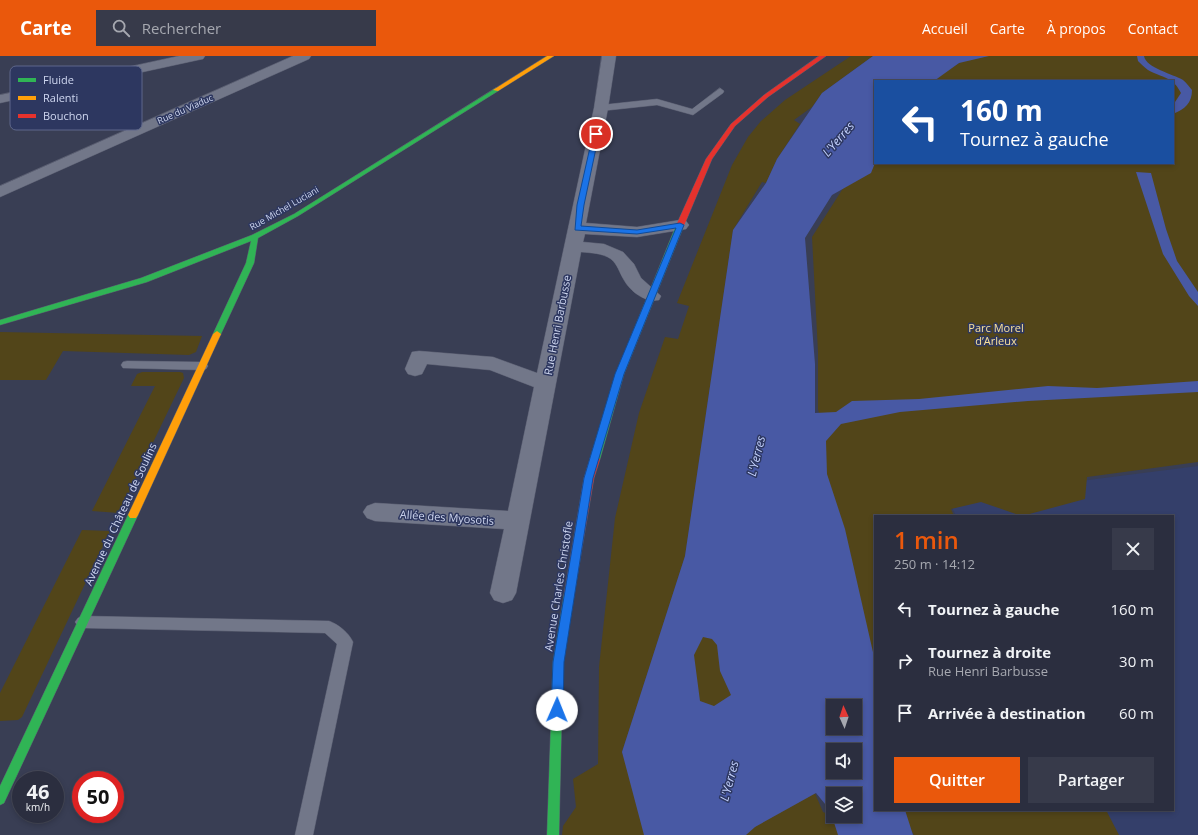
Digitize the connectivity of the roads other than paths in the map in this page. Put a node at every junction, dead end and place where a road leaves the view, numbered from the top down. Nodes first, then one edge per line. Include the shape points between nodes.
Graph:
1 (198, 56) edge
2 (304, 56) edge
3 (551, 56) edge
4 (609, 56) edge
5 (823, 56) edge
6 (142, 68) edge
7 (720, 91) dead end
8 (10, 97) edge
9 (0, 99) edge
10 (601, 108) junction
11 (142, 128) edge
12 (139, 130) edge
13 (0, 192) edge
14 (680, 225) junction
15 (577, 228) junction
16 (255, 237) junction
17 (573, 247) junction
18 (652, 296) junction
19 (0, 323) edge
20 (127, 365) dead end
21 (202, 366) junction
22 (415, 369) dead end
23 (546, 384) junction
24 (376, 512) dead end
25 (518, 521) junction
26 (503, 593) dead end
27 (83, 622) junction
28 (0, 799) edge
29 (304, 835) edge
30 (553, 835) edge

1 - 6 street
2 - 11 street, Rue du Viaduc
3 - 16 street, Rue Michel Luciani
4 - 10 street, Rue Henri Barbusse
5 - 14 street, Avenue Charles Christofle via 766,96 733,125 709,159
7 - 10 lane via 693,112 657,102
8 - 9 street
10 - 15 street, Rue Henri Barbusse
12 - 13 street, Rue du Viaduc
14 - 15 street via 637,232
14 - 18 street, Avenue Charles Christofle
15 - 17 street, Rue Henri Barbusse
16 - 19 street, Rue Michel Luciani via 144,280
16 - 21 street, Avenue du Château de Soulins via 250,263
17 - 18 street via 598,247 609,250 629,269 633,281
17 - 23 street, Rue Henri Barbusse
18 - 30 street, Avenue Charles Christofle via 620,374 589,478 582,512 558,662
20 - 21 lane
21 - 27 street, Avenue du Château de Soulins
22 - 23 street via 419,357 493,364
23 - 25 street, Rue Henri Barbusse
24 - 25 street, Allée des Myosotis
25 - 26 street, Rue Henri Barbusse
27 - 28 street, Avenue du Château de Soulins
27 - 29 lane via 329,627 345,642

